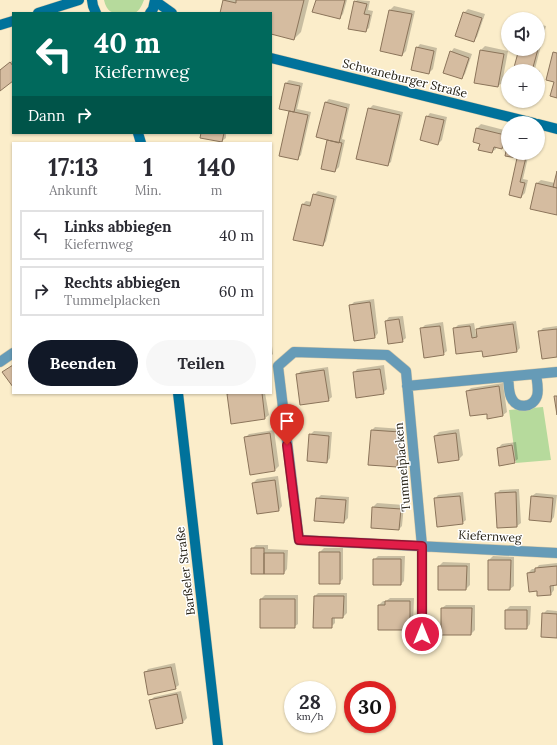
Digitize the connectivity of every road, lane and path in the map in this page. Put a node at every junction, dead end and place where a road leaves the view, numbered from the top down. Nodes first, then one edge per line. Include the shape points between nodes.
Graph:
1 (79, 0) edge
2 (92, 0) edge
3 (155, 1) edge
4 (41, 12) edge
5 (96, 12) edge
6 (151, 12) edge
7 (171, 12) edge
8 (12, 21) edge
9 (12, 25) edge
10 (0, 26) edge
11 (272, 58) edge
12 (506, 116) edge
13 (545, 126) edge
14 (557, 129) edge
15 (12, 354) edge
16 (0, 362) edge
17 (557, 372) edge
18 (536, 374) junction
19 (508, 377) junction
20 (407, 386) junction
21 (178, 394) edge
22 (299, 540) joint
23 (422, 546) junction
24 (557, 553) edge
25 (422, 634) dead end
26 (218, 745) edge

1 - 4 main road
2 - 5 main road
3 - 6 main road
3 - 7 main road
8 - 10 main road
9 - 10 main road
11 - 12 main road, Schwaneburger Straße
13 - 14 main road
15 - 16 street
17 - 18 street
18 - 19 street
18 - 19 street via 537,396 532,404 524,406 519,406 512,400
19 - 20 street
20 - 22 street, Tummelplacken via 406,371 388,355 294,352 278,366
20 - 23 street, Tummelplacken
21 - 26 main road, Barßeler Straße
22 - 23 street, Kiefernweg
23 - 24 street, Kiefernweg
23 - 25 street

